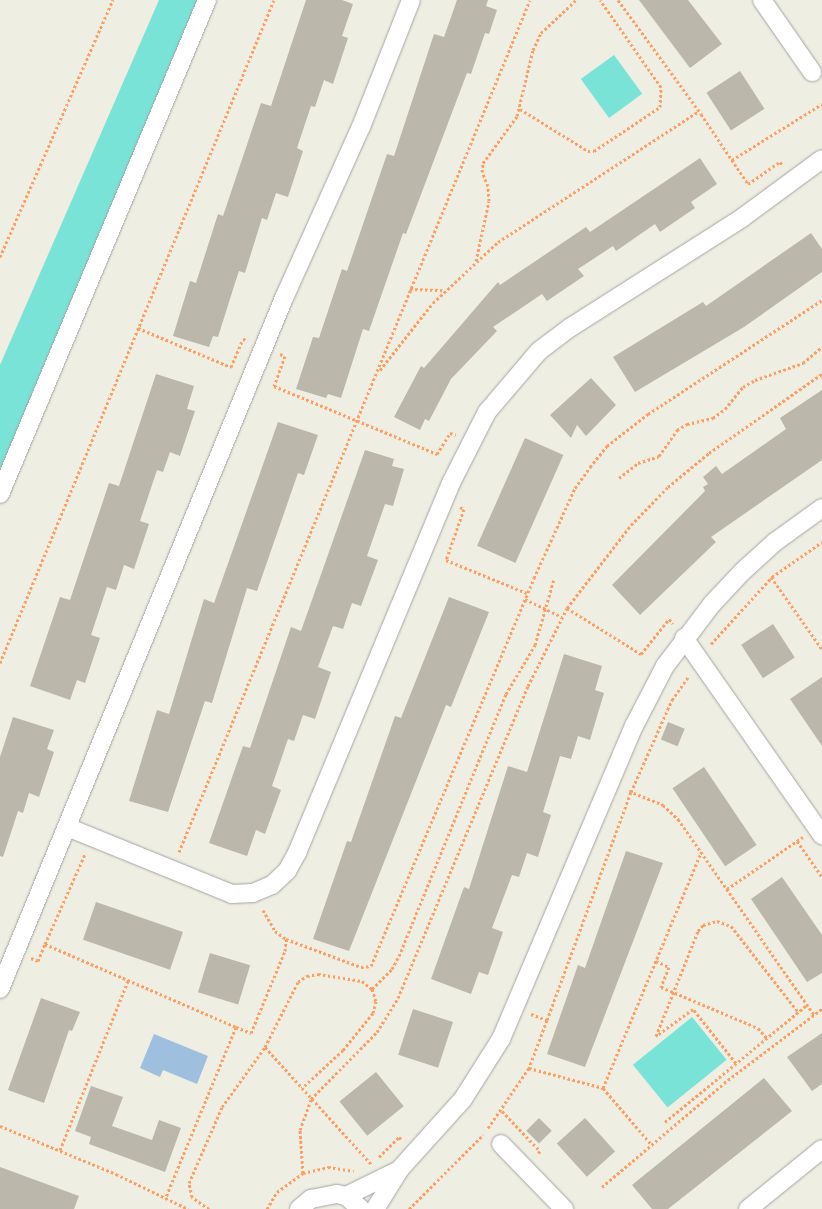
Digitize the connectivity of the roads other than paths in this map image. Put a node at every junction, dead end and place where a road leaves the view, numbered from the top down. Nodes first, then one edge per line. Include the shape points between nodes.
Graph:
1 (207, 0) edge
2 (411, 0) edge
3 (762, 0) edge
4 (812, 72) dead end
5 (822, 159) edge
6 (0, 494) edge
7 (822, 508) edge
8 (684, 638) junction
9 (67, 827) junction
10 (819, 831) edge
11 (0, 989) edge
12 (501, 1144) dead end
13 (822, 1149) edge
14 (400, 1169) junction
15 (346, 1196) junction
16 (300, 1209) edge
17 (361, 1209) edge
18 (375, 1209) edge
19 (564, 1209) edge
20 (748, 1209) edge

1 - 6 street
2 - 9 street
3 - 4 street
5 - 9 street via 684,256 571,327 539,351 511,380 470,441 297,853 272,885 253,893 232,894
7 - 8 street via 758,558 712,604
8 - 10 street
8 - 14 street via 648,695 516,1008 484,1070 464,1099
9 - 11 street
12 - 19 street
13 - 20 street
14 - 15 street
14 - 18 street
15 - 16 street via 323,1195 311,1199
15 - 17 street

